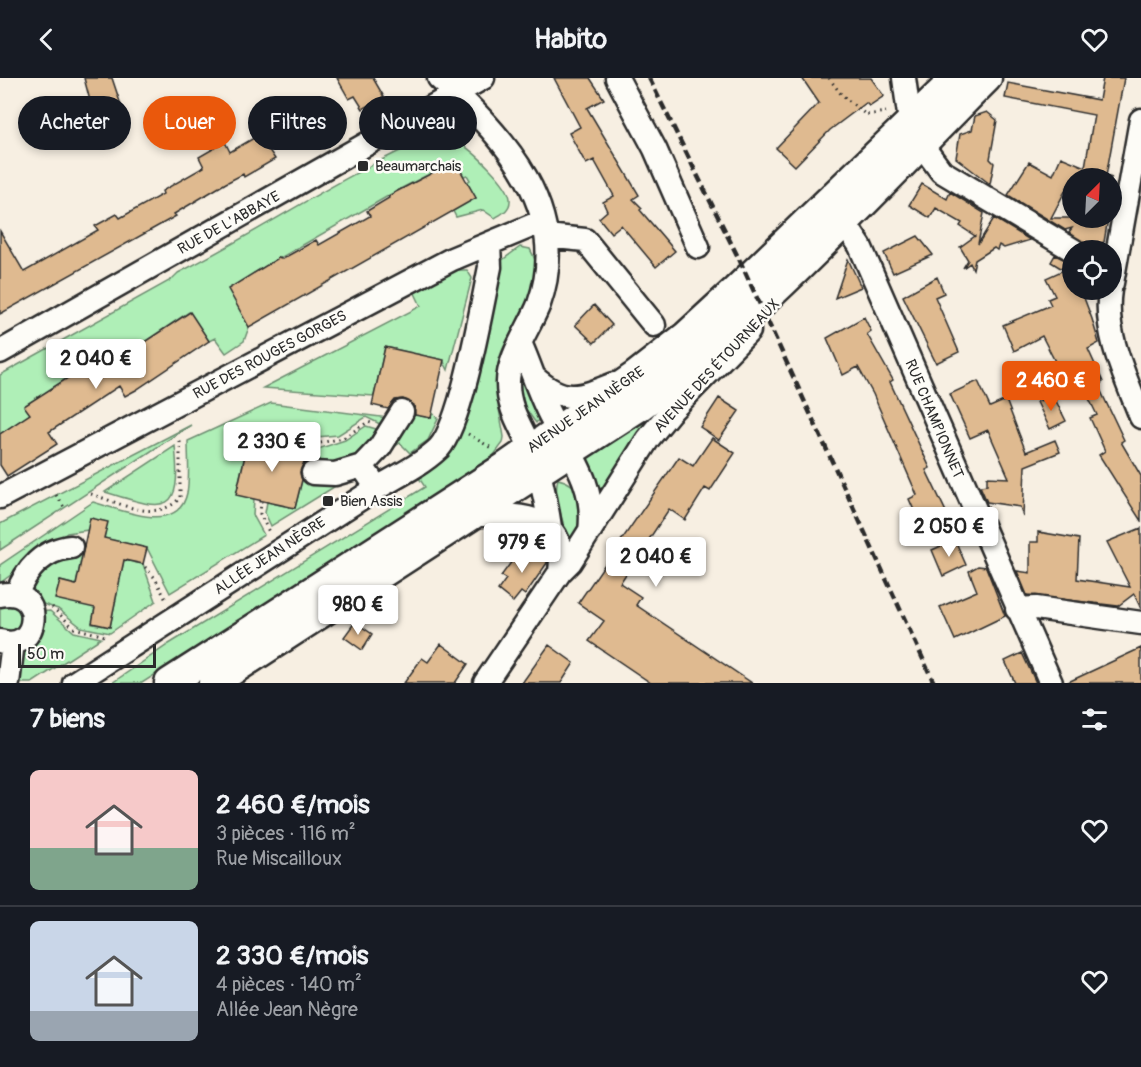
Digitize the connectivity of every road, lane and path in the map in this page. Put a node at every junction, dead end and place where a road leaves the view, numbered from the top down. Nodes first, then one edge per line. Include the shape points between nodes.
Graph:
1 (439, 78) edge
2 (483, 78) edge
3 (617, 78) edge
4 (829, 78) edge
5 (904, 78) edge
6 (956, 78) edge
7 (987, 78) edge
8 (456, 93) junction
9 (1141, 120) edge
10 (913, 125) junction
11 (844, 222) junction
12 (545, 228) junction
13 (1119, 240) edge
14 (1062, 243) edge
15 (489, 244) junction
16 (698, 247) dead end
17 (809, 257) junction
18 (1110, 300) edge
19 (654, 325) dead end
20 (521, 345) junction
21 (0, 352) edge
22 (531, 375) junction
23 (635, 376) junction
24 (402, 412) dead end
25 (1141, 417) edge
26 (462, 432) dead end
27 (388, 433) junction
28 (180, 439) dead end
29 (564, 440) junction
30 (496, 453) dead end
31 (535, 460) junction
32 (362, 466) junction
33 (316, 473) joint
34 (377, 488) junction
35 (91, 494) dead end
36 (56, 495) dead end
37 (0, 497) edge
38 (261, 501) dead end
39 (66, 510) dead end
40 (473, 515) junction
41 (550, 527) junction
42 (590, 531) junction
43 (269, 532) dead end
44 (71, 547) dead end
45 (145, 567) dead end
46 (560, 572) junction
47 (15, 598) edge
48 (1017, 609) junction
49 (175, 617) junction
50 (1141, 623) edge
51 (105, 636) dead end
52 (6, 642) edge
53 (8, 683) edge
54 (74, 683) edge
55 (169, 683) edge
56 (213, 683) edge
57 (485, 683) edge
58 (1051, 683) edge

1 - 8 street
2 - 8 street, RUE DE L'ABBAYE
3 - 16 street via 655,149
4 - 10 path via 866,115
5 - 10 street
6 - 10 main road, AVENUE JEAN NÈGRE
7 - 10 main road, AVENUE JEAN NÈGRE
8 - 12 street via 519,164 534,191
8 - 21 street, RUE DE L'ABBAYE
9 - 13 street
10 - 11 main road, AVENUE JEAN NÈGRE
10 - 14 street via 941,171
10 - 23 main road, AVENUE JEAN NÈGRE via 686,336
11 - 17 main road, AVENUE JEAN NÈGRE
11 - 48 street, RUE CHAMPIONNET via 860,246
12 - 15 street, RUE DES ROUGES GORGES
12 - 19 street via 585,240
12 - 20 street via 548,278
15 - 34 street, ALLÉE JEAN NÈGRE via 490,267 456,418 439,447 414,468
15 - 37 street, RUE DES ROUGES GORGES via 452,259
17 - 29 main road, AVENUE JEAN NÈGRE via 686,371 642,405
17 - 42 street, AVENUE DES ÉTOURNEAUX via 782,297 648,439
18 - 25 street via 1109,320 1117,352
20 - 22 street
20 - 31 street via 507,384 513,415
22 - 23 street via 552,393 567,396 590,393
22 - 29 street
23 - 29 main road, AVENUE JEAN NÈGRE
24 - 27 street
26 - 30 path via 490,445
27 - 32 street
27 - 33 path via 368,422 343,438 311,445
28 - 35 path via 180,498 164,511 149,512
29 - 31 main road, AVENUE JEAN NÈGRE
29 - 42 street via 592,503
31 - 40 main road, AVENUE JEAN NÈGRE
31 - 41 street via 545,489
31 - 55 main road, AVENUE JEAN NÈGRE
32 - 33 street via 335,474
32 - 34 street
34 - 49 street, ALLÉE JEAN NÈGRE
36 - 39 path
38 - 43 path via 260,514
40 - 41 street via 526,517
40 - 56 main road, AVENUE JEAN NÈGRE
41 - 46 street via 559,541
42 - 46 street, AVENUE DES ÉTOURNEAUX
44 - 47 street via 45,555 29,569
45 - 49 path
46 - 57 street, AVENUE DES ÉTOURNEAUX
47 - 51 path via 52,608 74,628
47 - 52 street via 33,611 32,628 21,640
48 - 50 street via 1036,608
48 - 58 street, RUE CHAMPIONNET
49 - 54 street, ALLÉE JEAN NÈGRE
52 - 53 street

